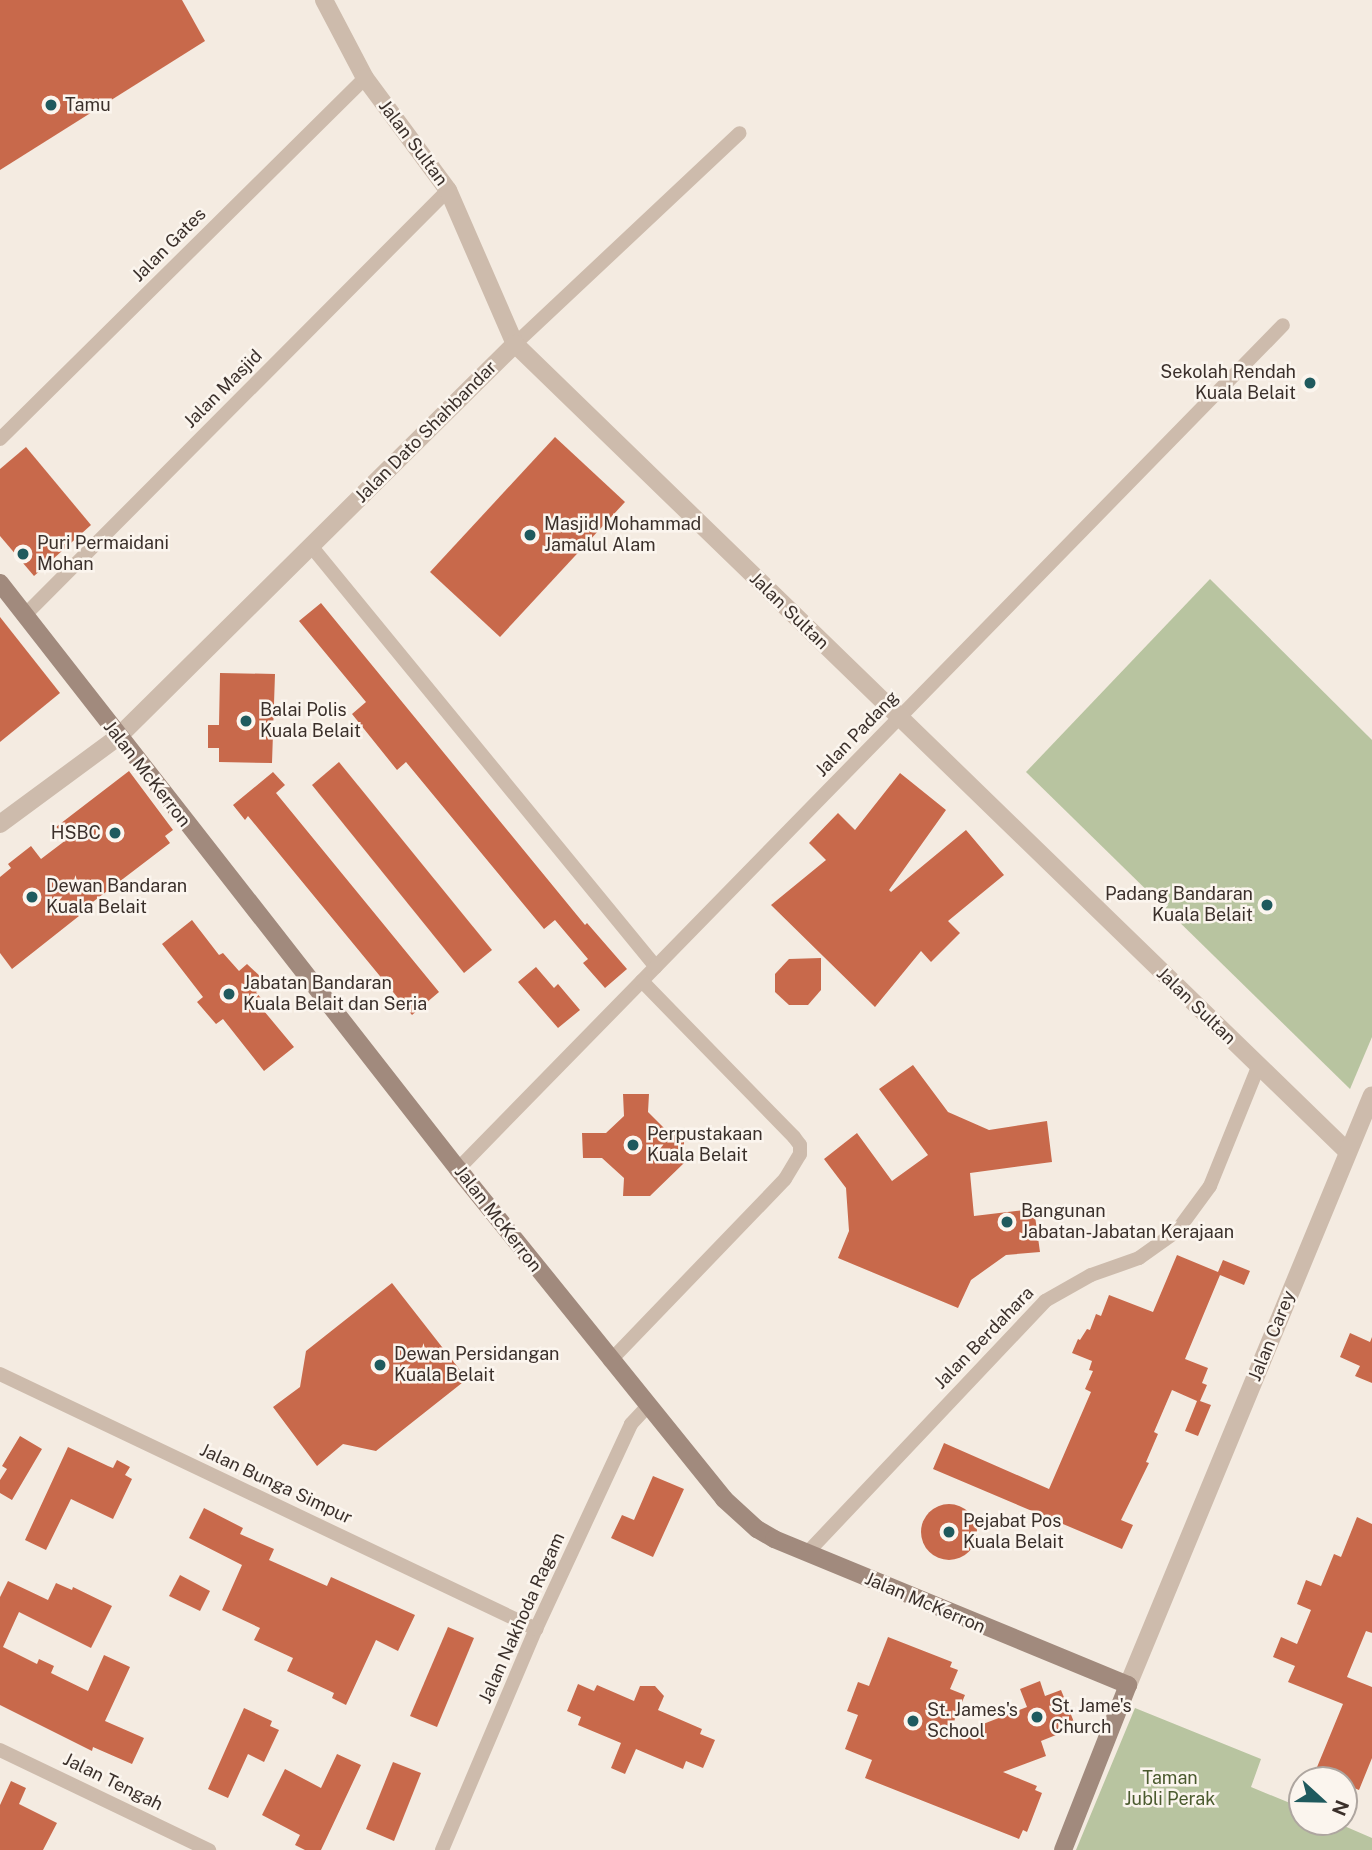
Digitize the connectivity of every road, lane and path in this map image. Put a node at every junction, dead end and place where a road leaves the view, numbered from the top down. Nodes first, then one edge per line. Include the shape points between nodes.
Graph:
1 (324, 0) edge
2 (365, 78) junction
3 (740, 134) dead end
4 (448, 190) junction
5 (1283, 326) dead end
6 (515, 344) junction
7 (0, 439) edge
8 (310, 546) junction
9 (0, 583) edge
10 (24, 616) junction
11 (899, 718) junction
12 (118, 737) junction
13 (0, 824) edge
14 (656, 967) junction
15 (642, 981) junction
16 (1258, 1067) junction
17 (1372, 1095) edge
18 (1348, 1152) junction
19 (458, 1169) junction
20 (610, 1361) junction
21 (0, 1374) edge
22 (647, 1407) junction
23 (807, 1553) junction
24 (536, 1629) junction
25 (1128, 1685) junction
26 (0, 1750) edge
27 (209, 1850) edge
28 (442, 1850) edge
29 (1063, 1850) edge

1 - 2 street, Jalan Sultan
2 - 4 street, Jalan Sultan
2 - 7 street, Jalan Gates
3 - 6 street, Jalan Dato Shahbandar
4 - 6 street, Jalan Sultan
4 - 10 street, Jalan Masjid
5 - 11 street, Jalan Padang
6 - 8 street, Jalan Dato Shahbandar
6 - 11 street, Jalan Sultan
8 - 12 street, Jalan Dato Shahbandar
8 - 14 street
9 - 10 main road, Jalan McKerron
10 - 12 main road, Jalan McKerron
11 - 14 street, Jalan Padang
11 - 16 street, Jalan Sultan
12 - 13 street, Jalan Dato Shahbandar
12 - 19 main road, Jalan McKerron
14 - 15 street, Jalan Padang
15 - 19 street, Jalan Padang
15 - 20 street via 794,1137 800,1154 785,1179
16 - 18 street, Jalan Sultan
16 - 23 street, Jalan Berdahara via 1210,1186 1177,1231 1139,1258 1091,1275 1045,1301
17 - 18 street, Jalan Carey
18 - 25 street, Jalan Carey
19 - 20 main road, Jalan McKerron
20 - 22 main road, Jalan McKerron
21 - 24 street, Jalan Bunga Simpur
22 - 23 main road, Jalan McKerron via 737,1512 766,1535
22 - 24 street, Jalan Nakhoda Ragam via 631,1424
23 - 25 main road, Jalan McKerron
24 - 28 street, Jalan Nakhoda Ragam
25 - 29 main road
26 - 27 street, Jalan Tengah

